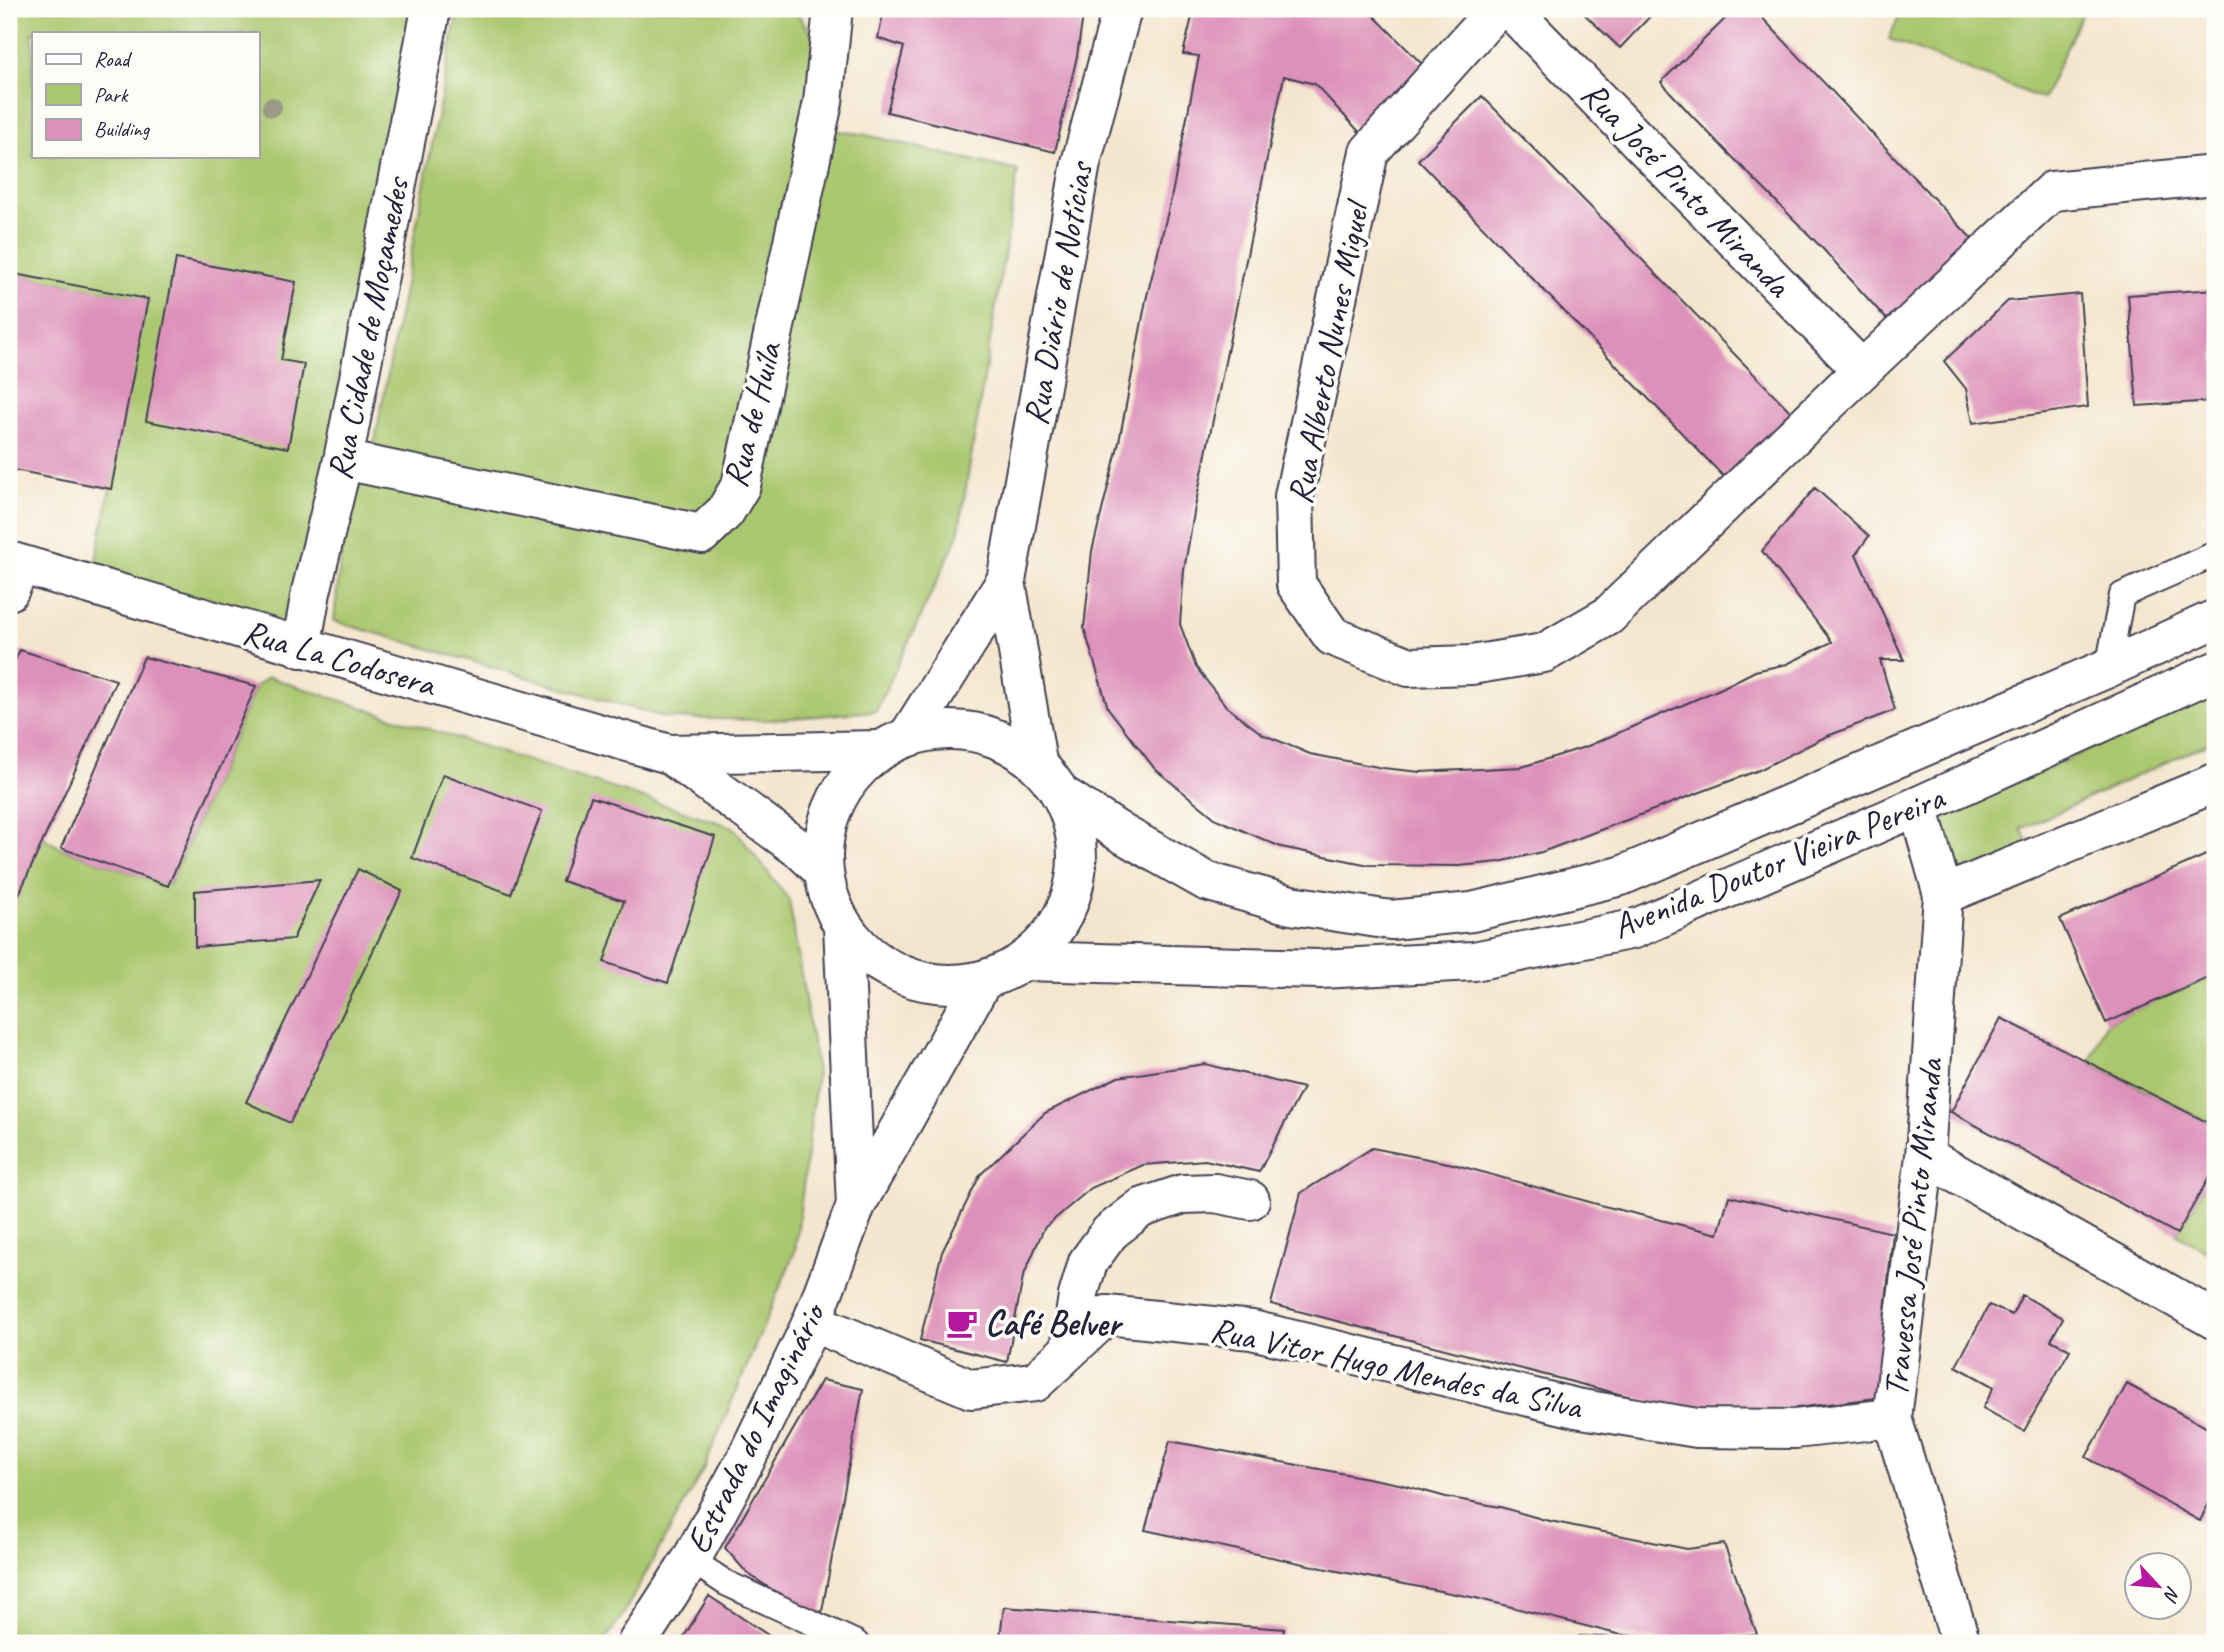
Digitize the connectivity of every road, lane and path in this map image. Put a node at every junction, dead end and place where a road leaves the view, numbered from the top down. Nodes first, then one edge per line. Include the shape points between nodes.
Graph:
1 (431, 9) edge
2 (833, 9) edge
3 (1122, 9) edge
4 (1497, 9) edge
5 (1510, 9) edge
6 (2215, 175) edge
7 (1862, 370) junction
8 (343, 460) junction
9 (2215, 554) edge
10 (13, 572) edge
11 (1006, 581) junction
12 (2215, 619) edge
13 (301, 648) junction
14 (2108, 668) junction
15 (2215, 671) edge
16 (894, 743) junction
17 (669, 754) junction
18 (1037, 762) junction
19 (2215, 783) edge
20 (1062, 795) junction
21 (1918, 806) junction
22 (823, 871) junction
23 (1943, 895) junction
24 (843, 926) junction
25 (1024, 961) junction
26 (983, 980) junction
27 (1925, 1156) junction
28 (1250, 1200) dead end
29 (856, 1205) junction
30 (2215, 1320) edge
31 (812, 1322) junction
32 (1070, 1348) junction
33 (1892, 1418) junction
34 (691, 1560) junction
35 (637, 1643) edge
36 (856, 1643) edge
37 (1961, 1643) edge

1 - 8 street, Rua Cidade de Moçamedes
2 - 8 street, Rua de Huíla via 823,102 741,485 724,512 702,534
3 - 11 street, Rua Diário de Notícias via 1081,163
4 - 7 street, Rua Alberto Nunes Miguel via 1370,152 1294,496 1296,584 1332,636 1409,667 1471,665 1544,653 1608,616
5 - 7 street, Rua José Pinto Miranda
6 - 7 street, Rua Alberto Nunes Miguel via 2052,191
8 - 13 street, Rua Cidade de Moçamedes
9 - 14 lane via 2122,595
10 - 13 street, Rua La Codosera
11 - 16 street
11 - 18 street
12 - 14 street, Avenida Doutor Vieira Pereira
13 - 17 street, Rua La Codosera
14 - 20 street, Avenida Doutor Vieira Pereira via 1621,876 1472,912 1391,920 1291,905 1206,881
15 - 21 street, Avenida Doutor Vieira Pereira
16 - 17 street, Rua La Codosera
16 - 18 street, Rua La Codosera via 943,729 977,731 1008,743
16 - 22 street via 853,773 834,802 824,836
17 - 22 street, Rua La Codosera via 802,850
18 - 20 street
19 - 23 street
20 - 25 street via 1075,830 1077,867 1069,903 1051,935
21 - 23 street, Travessa José Pinto Miranda
21 - 25 street, Avenida Doutor Vieira Pereira via 1634,929 1474,961 1320,968
22 - 24 street
23 - 27 street, Travessa José Pinto Miranda
24 - 26 street via 863,951 890,970 920,981 952,984
24 - 29 street
25 - 26 street
26 - 29 street
27 - 30 street
27 - 33 street, Travessa José Pinto Miranda
28 - 32 street via 1214,1193 1183,1194 1141,1208 1110,1232 1088,1262
29 - 31 street, Estrada do Imaginário
31 - 32 street, Rua Vitor Hugo Mendes da Silva via 971,1389 1035,1382
31 - 34 street, Estrada do Imaginário
32 - 33 street, Rua Vitor Hugo Mendes da Silva via 1107,1315 1252,1330 1576,1408 1696,1428 1796,1429
33 - 37 street, Travessa José Pinto Miranda
34 - 35 street, Estrada do Imaginário
34 - 36 lane via 726,1583

